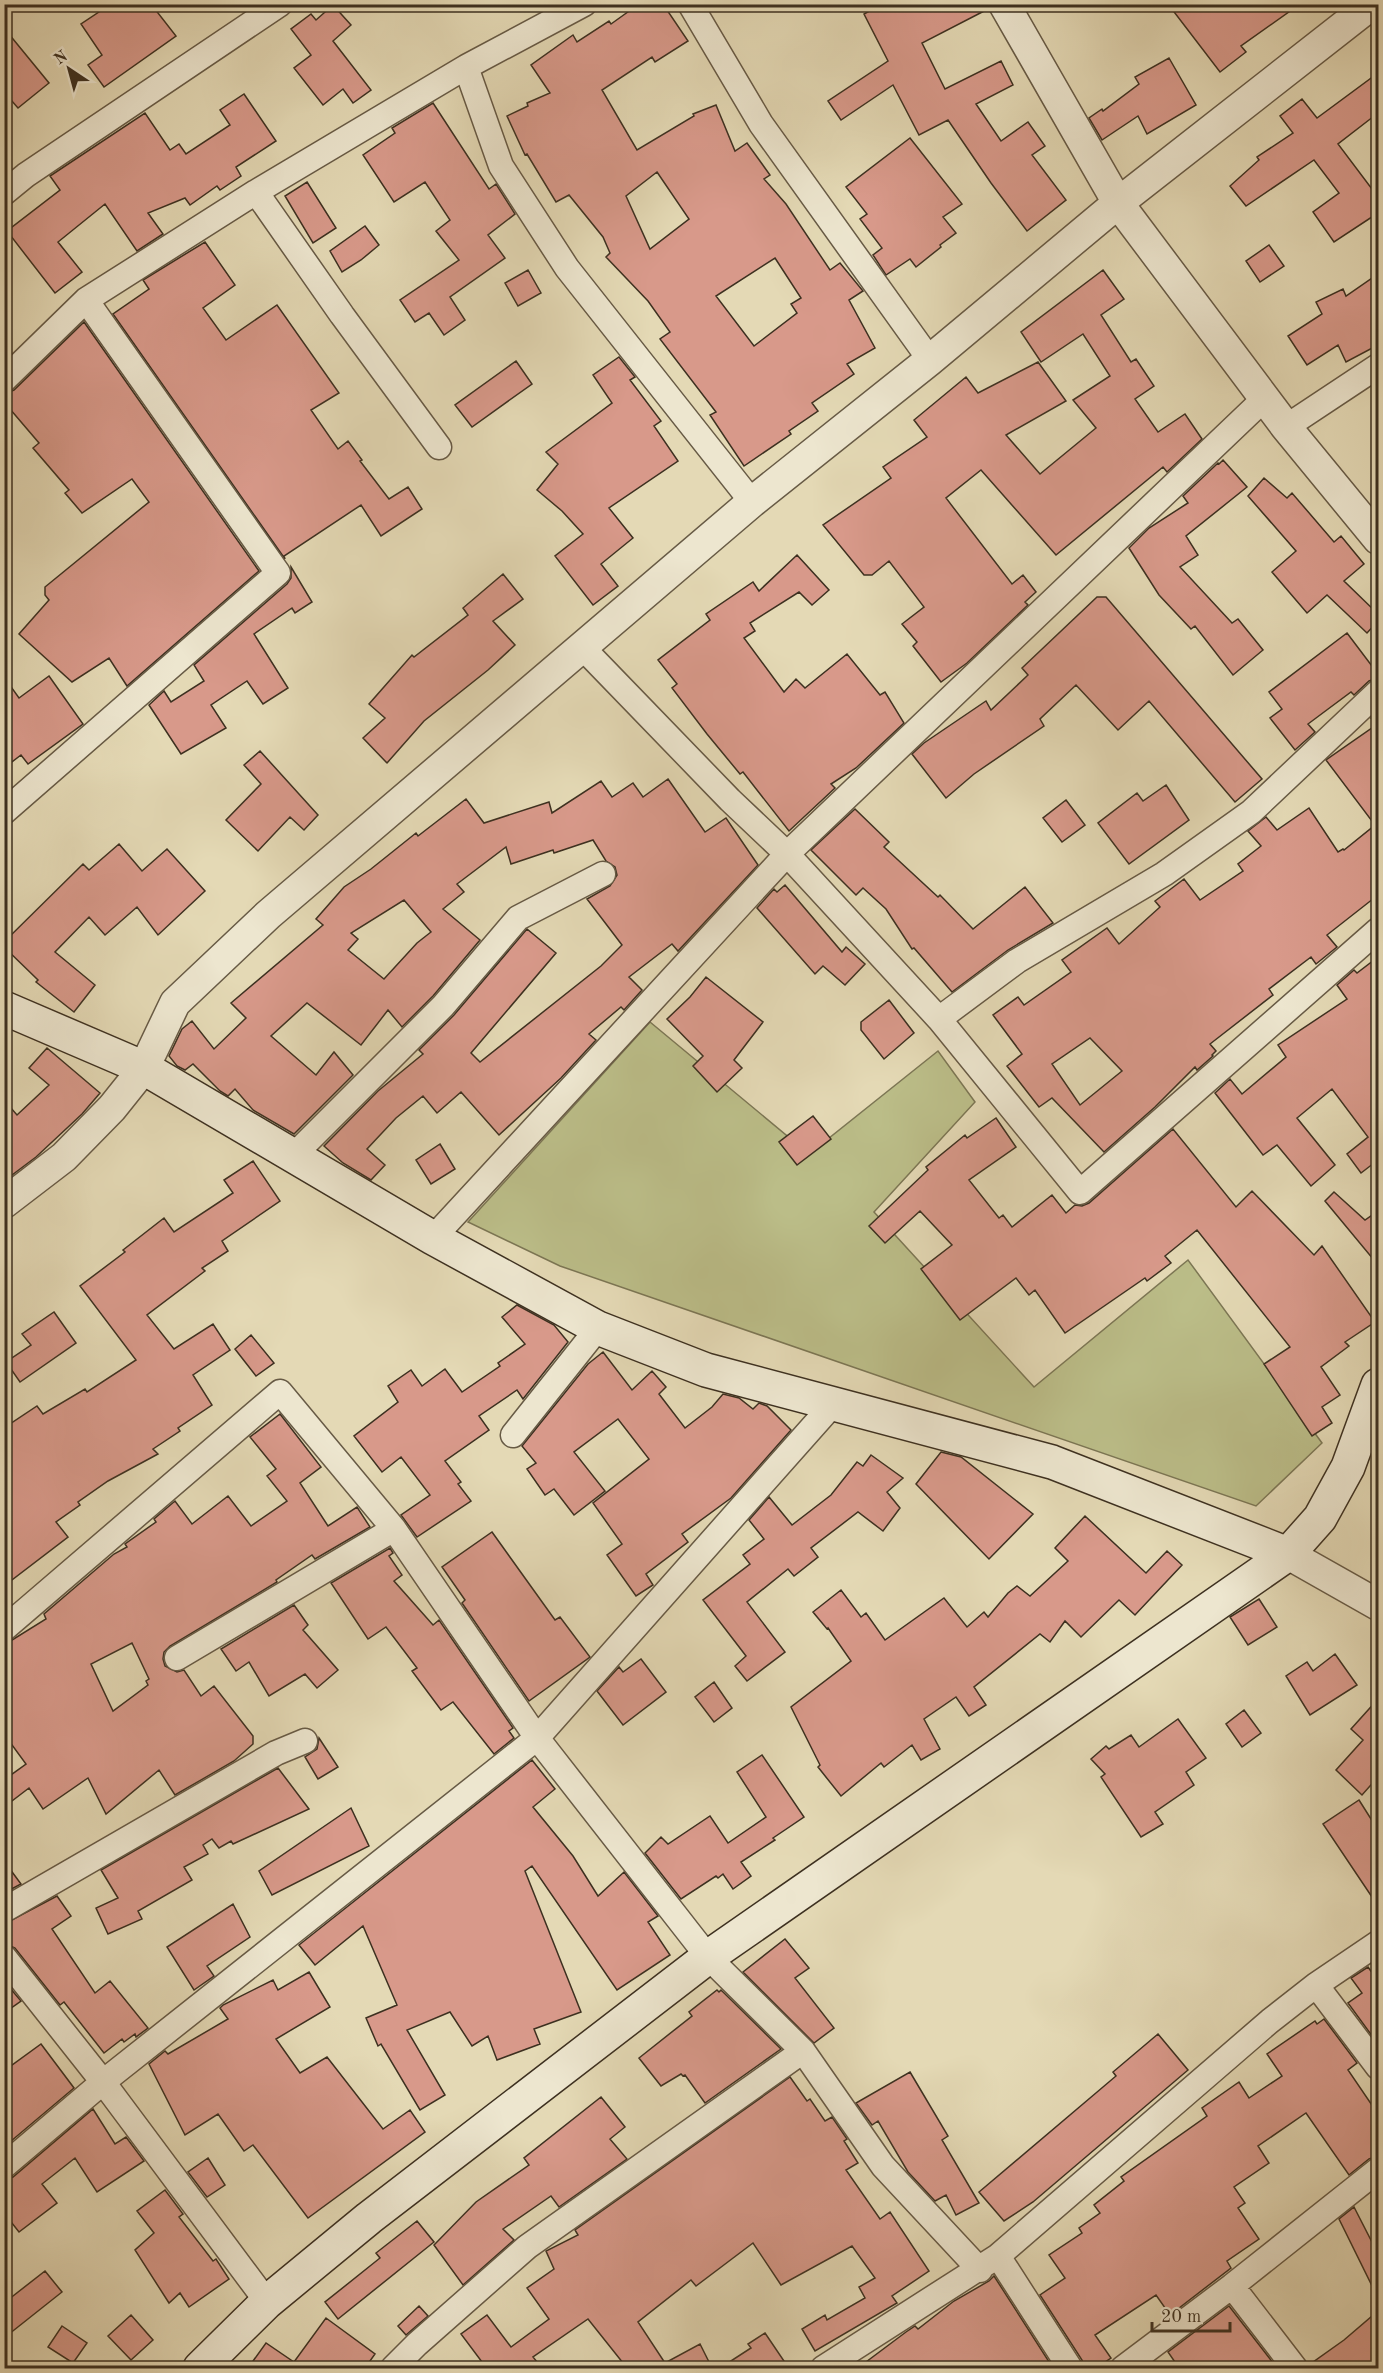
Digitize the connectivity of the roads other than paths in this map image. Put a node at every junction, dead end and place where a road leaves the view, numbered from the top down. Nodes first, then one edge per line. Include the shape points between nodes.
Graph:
1 (280, 4) edge
2 (584, 4) edge
3 (690, 4) edge
4 (1004, 4) edge
5 (1372, 4) edge
6 (466, 67) junction
7 (256, 192) junction
8 (4, 193) edge
9 (1118, 203) junction
10 (86, 300) junction
11 (930, 360) junction
12 (1378, 366) edge
13 (4, 380) edge
14 (1264, 399) junction
15 (1286, 427) junction
16 (439, 447) dead end
17 (752, 502) junction
18 (1378, 539) edge
19 (582, 647) junction
20 (1378, 692) edge
21 (4, 812) edge
22 (787, 854) junction
23 (603, 874) dead end
24 (1378, 930) edge
25 (4, 1008) edge
26 (939, 1019) junction
27 (144, 1068) junction
28 (293, 1156) junction
29 (4, 1203) edge
30 (433, 1238) junction
31 (598, 1328) junction
32 (1378, 1385) edge
33 (834, 1403) junction
34 (513, 1435) dead end
35 (394, 1529) junction
36 (1288, 1554) junction
37 (1376, 1601) edge
38 (4, 1629) edge
39 (177, 1658) dead end
40 (537, 1738) junction
41 (305, 1741) dead end
42 (4, 1910) edge
43 (1378, 1943) edge
44 (4, 1957) edge
45 (708, 1957) junction
46 (1316, 1985) junction
47 (803, 2051) junction
48 (1378, 2067) edge
49 (104, 2082) junction
50 (4, 2166) edge
51 (1378, 2170) edge
52 (989, 2263) junction
53 (1233, 2286) junction
54 (267, 2302) junction
55 (200, 2368) edge
56 (393, 2368) edge
57 (823, 2368) edge
58 (1070, 2368) edge
59 (1123, 2368) edge
60 (1295, 2368) edge

1 - 8 street
2 - 6 street
3 - 11 street via 761,124
4 - 9 street
5 - 9 street
6 - 7 street
6 - 17 street via 501,166 567,268
7 - 10 street
7 - 16 street
9 - 11 street
9 - 14 street
10 - 13 street
10 - 21 street via 278,573
11 - 17 street
12 - 15 street
14 - 15 street
14 - 22 street
15 - 18 street
17 - 19 street
19 - 22 street
19 - 27 street via 268,915 175,1003
20 - 26 street via 1251,812 1164,874 1017,961
22 - 26 street
22 - 30 street
23 - 28 street via 519,918 443,1006
24 - 26 street via 1080,1192
25 - 27 main road
27 - 28 main road
27 - 29 street via 64,1157
28 - 30 main road
30 - 31 main road
31 - 33 main road via 706,1370
31 - 34 street
32 - 36 main road via 1348,1467 1320,1518
33 - 36 main road via 1052,1462
33 - 40 street
35 - 38 street via 280,1392
35 - 39 street
35 - 40 street
36 - 37 street
36 - 45 main road
40 - 45 street
40 - 49 street
41 - 42 street via 276,1753
43 - 46 street
44 - 49 street
45 - 47 street
45 - 54 main road via 369,2218
46 - 48 street
46 - 52 street
47 - 52 street via 883,2166
47 - 56 street via 527,2247
49 - 50 street
49 - 54 street
51 - 53 street
52 - 57 street
52 - 58 street
53 - 59 street
53 - 60 street
54 - 55 main road

